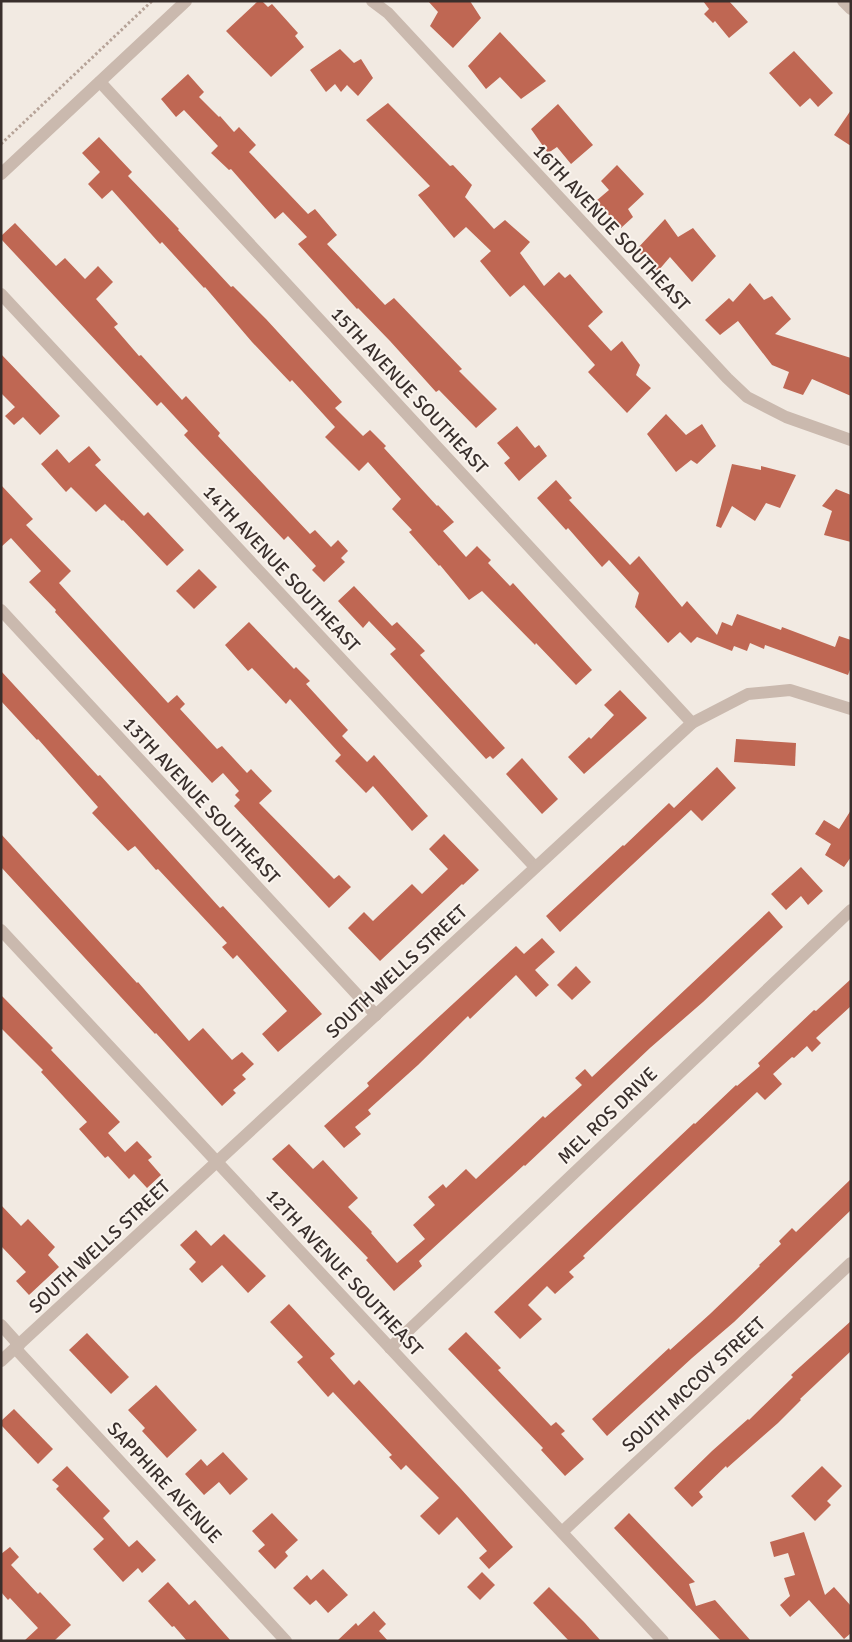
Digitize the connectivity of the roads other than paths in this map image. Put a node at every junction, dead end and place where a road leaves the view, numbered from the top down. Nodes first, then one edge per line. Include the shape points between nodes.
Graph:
1 (186, 1) edge
2 (372, 1) edge
3 (843, 1) edge
4 (851, 9) edge
5 (100, 82) junction
6 (1, 174) edge
7 (1, 294) edge
8 (851, 440) edge
9 (1, 610) edge
10 (851, 709) edge
11 (692, 723) junction
12 (535, 867) junction
13 (851, 910) edge
14 (1, 930) edge
15 (376, 1015) junction
16 (217, 1162) junction
17 (851, 1263) edge
18 (1, 1325) edge
19 (17, 1346) junction
20 (390, 1348) junction
21 (1, 1361) edge
22 (562, 1532) junction
23 (286, 1641) edge
24 (662, 1641) edge

1 - 5 street
2 - 8 street, 16TH AVENUE SOUTHEAST via 388,13 747,397 786,417
3 - 4 street
5 - 6 street
5 - 11 street, 15TH AVENUE SOUTHEAST
7 - 12 street, 14TH AVENUE SOUTHEAST
9 - 15 street, 13TH AVENUE SOUTHEAST
10 - 11 street, SOUTH WELLS STREET via 790,690 748,694
11 - 12 street, SOUTH WELLS STREET
12 - 15 street, SOUTH WELLS STREET
13 - 20 street, MEL ROS DRIVE
14 - 16 street, 12TH AVENUE SOUTHEAST
15 - 16 street, SOUTH WELLS STREET
16 - 19 street, SOUTH WELLS STREET
16 - 20 street, 12TH AVENUE SOUTHEAST
17 - 22 street, SOUTH MCCOY STREET
18 - 19 street, SAPPHIRE AVENUE
19 - 21 street, SOUTH WELLS STREET
19 - 23 street, SAPPHIRE AVENUE
20 - 22 street, 12TH AVENUE SOUTHEAST
22 - 24 street, 12TH AVENUE SOUTHEAST

